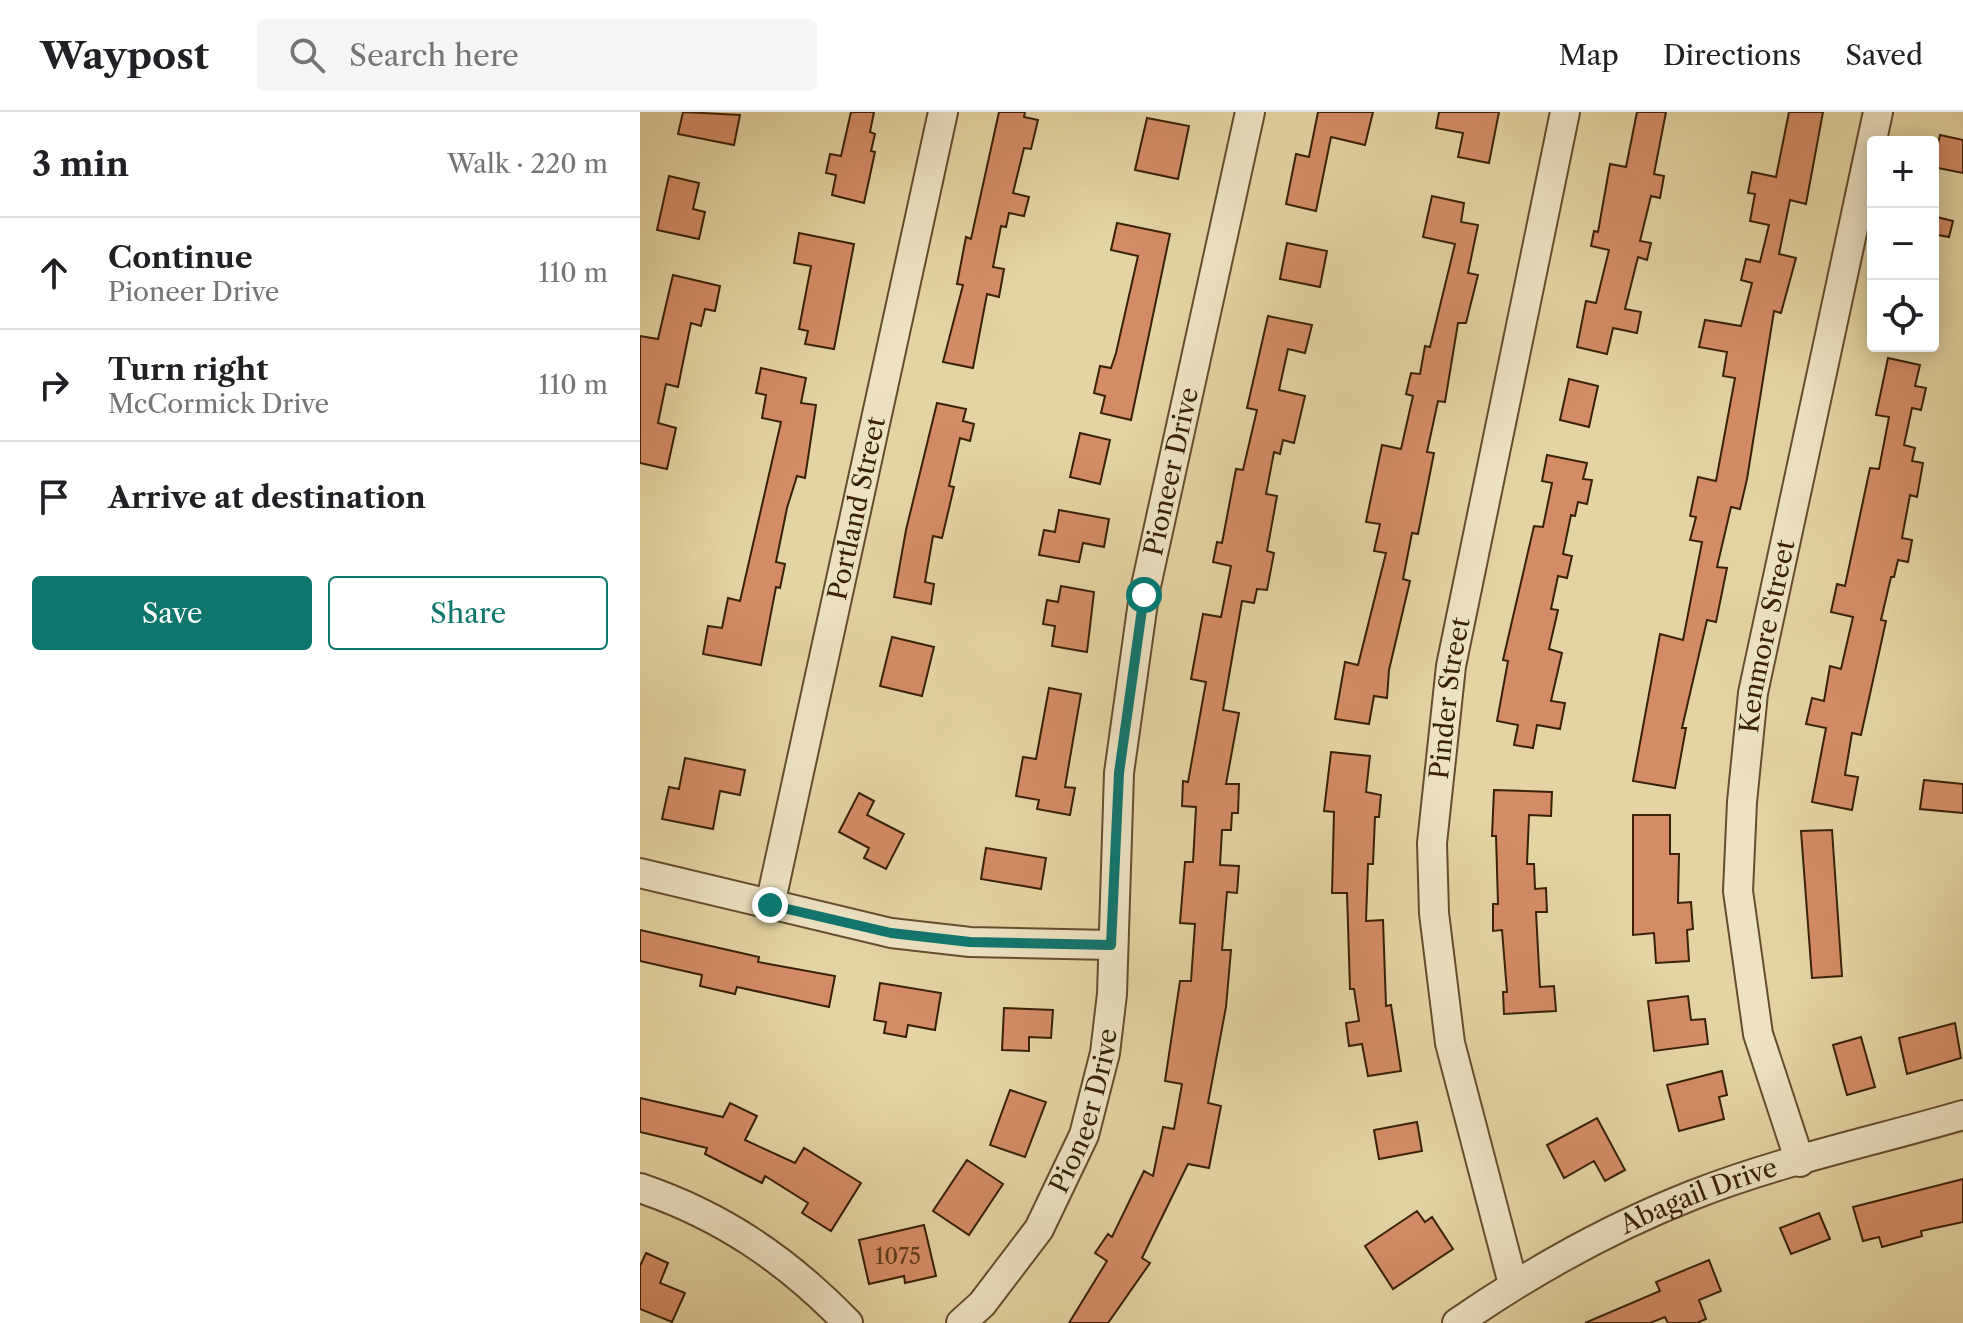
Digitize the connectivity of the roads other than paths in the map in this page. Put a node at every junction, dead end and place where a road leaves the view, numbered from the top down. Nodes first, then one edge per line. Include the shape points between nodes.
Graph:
1 (943, 112) edge
2 (1250, 112) edge
3 (1565, 112) edge
4 (1878, 112) edge
5 (640, 873) edge
6 (770, 905) junction
7 (1111, 945) junction
8 (1963, 1115) edge
9 (1800, 1162) junction
10 (640, 1188) edge
11 (1513, 1284) junction
12 (848, 1323) edge
13 (961, 1323) edge
14 (1457, 1323) edge

1 - 6 street, Portland Street
2 - 7 street, Pioneer Drive via 1144,595 1119,773
3 - 11 street, Pinder Street via 1451,666 1432,843 1434,913 1450,1043
4 - 9 street, Kenmore Street via 1753,693 1742,802 1738,891 1758,1034
5 - 6 street
6 - 7 street via 891,933 970,942
7 - 13 street, Pioneer Drive via 1105,1053 1084,1135 1039,1229 982,1304
8 - 9 street, Abagail Drive
9 - 11 street, Abagail Drive via 1696,1194 1631,1221
10 - 12 street via 728,1225 797,1273
11 - 14 street, Abagail Drive

